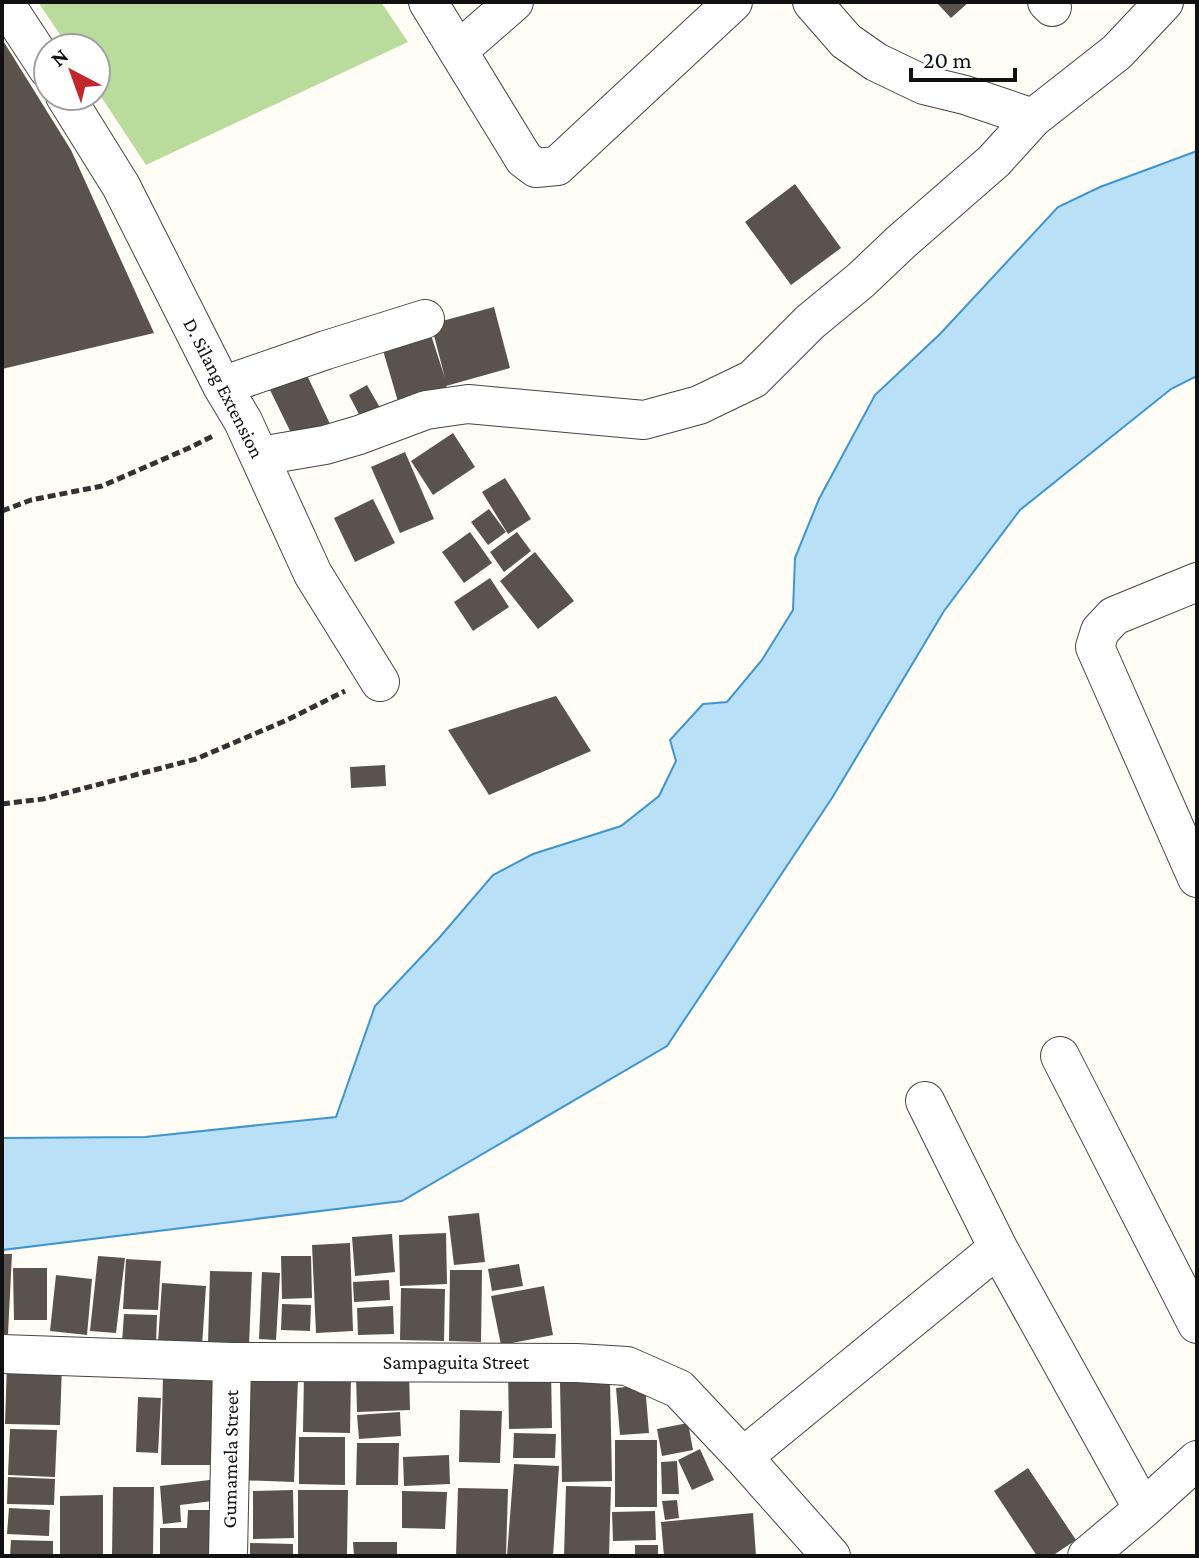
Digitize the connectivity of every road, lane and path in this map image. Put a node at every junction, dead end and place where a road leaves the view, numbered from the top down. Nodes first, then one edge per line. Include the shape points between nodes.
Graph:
1 (4, 2) edge
2 (428, 2) edge
3 (514, 2) edge
4 (733, 2) edge
5 (812, 2) edge
6 (1164, 2) edge
7 (32, 45) edge
8 (459, 50) junction
9 (75, 112) edge
10 (1033, 118) junction
11 (425, 319) dead end
12 (222, 386) junction
13 (243, 421) junction
14 (260, 456) junction
15 (2, 511) edge
16 (1197, 582) edge
17 (380, 682) joint
18 (2, 804) edge
19 (1197, 878) edge
20 (1060, 1056) dead end
21 (925, 1101) dead end
22 (998, 1248) junction
23 (1197, 1324) edge
24 (2, 1354) edge
25 (232, 1362) junction
26 (743, 1457) junction
27 (1197, 1460) edge
28 (1143, 1509) junction
29 (228, 1556) edge
30 (831, 1556) edge
31 (1087, 1556) edge

1 - 7 street
2 - 8 street
3 - 8 street
4 - 8 street via 557,166 536,168 524,159
5 - 10 street via 846,41 876,62 924,85
6 - 10 street via 1117,52
9 - 12 street, D. Silang Extension via 121,186
10 - 14 street via 994,161 810,322 753,379 699,405 644,420 468,404 426,410 325,445
11 - 12 street
12 - 13 street, D. Silang Extension
13 - 14 street, D. Silang Extension
13 - 15 path via 102,486
14 - 17 street, D. Silang Extension via 313,574
16 - 19 street via 1114,616 1100,631 1095,647
17 - 18 path via 360,684 196,759 43,799
20 - 23 street
21 - 22 street
22 - 26 street
22 - 28 street
24 - 25 street, Sampaguita Street
25 - 26 street, Sampaguita Street via 627,1366 679,1389
25 - 29 street, Gumamela Street
26 - 30 street, Sampaguita Street
27 - 28 street
28 - 31 street

